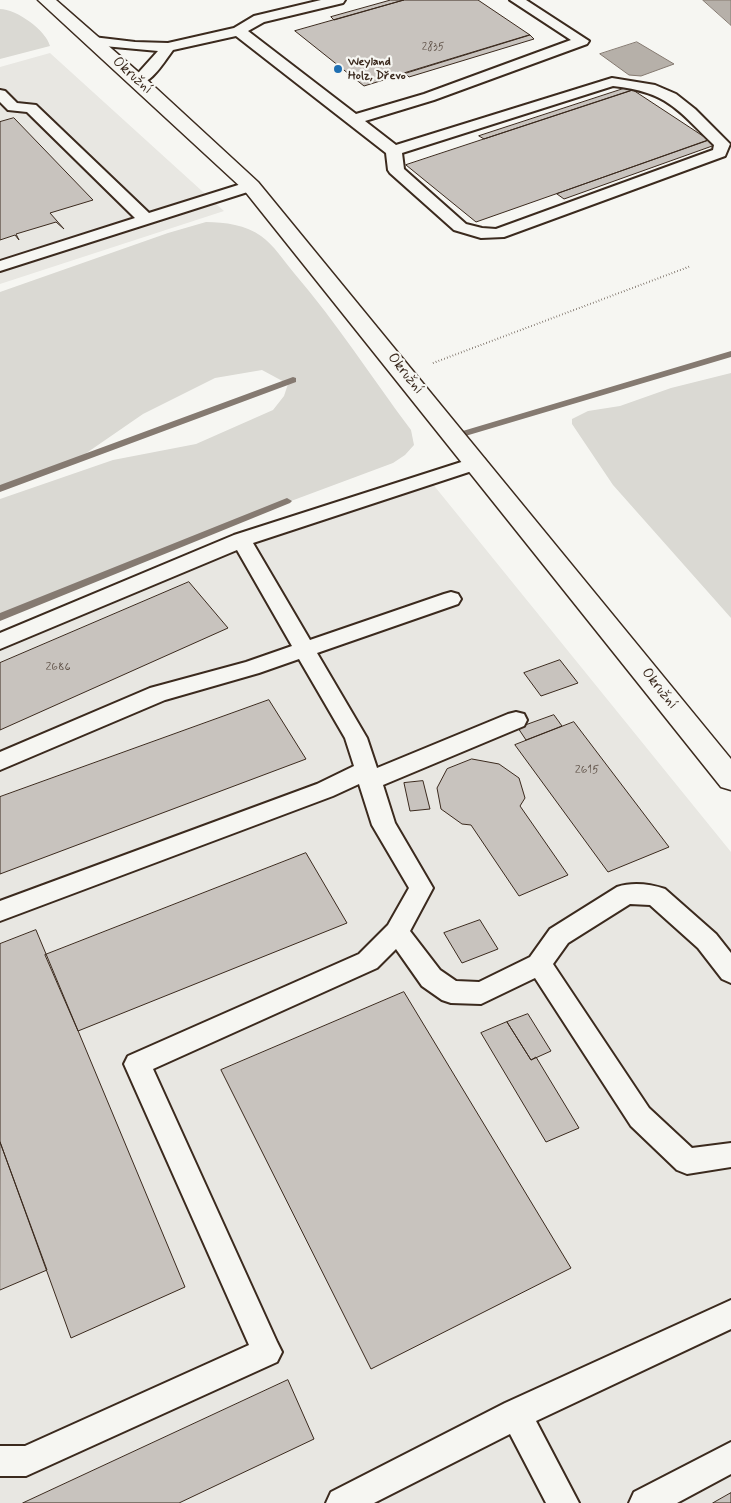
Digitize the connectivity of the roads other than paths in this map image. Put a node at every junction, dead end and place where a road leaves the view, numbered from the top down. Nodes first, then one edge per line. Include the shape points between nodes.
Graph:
1 (46, 0) edge
2 (338, 0) edge
3 (517, 0) edge
4 (239, 31) junction
5 (93, 41) junction
6 (168, 47) junction
7 (138, 80) junction
8 (0, 94) edge
9 (7, 109) edge
10 (354, 120) junction
11 (394, 151) junction
12 (251, 186) junction
13 (146, 219) junction
14 (0, 266) edge
15 (476, 463) junction
16 (241, 540) junction
17 (451, 599) dead end
18 (0, 641) edge
19 (304, 648) junction
20 (516, 720) dead end
21 (0, 761) edge
22 (367, 775) junction
23 (731, 779) edge
24 (0, 911) edge
25 (397, 932) junction
26 (539, 964) junction
27 (731, 972) edge
28 (731, 1155) edge
29 (731, 1314) edge
30 (516, 1414) junction
31 (731, 1457) edge
32 (0, 1461) edge
33 (342, 1503) edge
34 (563, 1503) edge
35 (645, 1503) edge

1 - 5 main road, Okružní
2 - 4 lane via 259,19
3 - 10 lane via 582,41
4 - 6 lane
4 - 10 lane
5 - 6 lane
5 - 7 main road, Okružní
6 - 7 lane
7 - 12 main road, Okružní
8 - 9 lane
9 - 13 lane via 31,108
10 - 11 lane
11 - 11 lane via 396,170 460,227 498,234 720,153 722,144 673,97 653,88 612,82
12 - 13 lane
12 - 15 main road, Okružní
13 - 14 lane
15 - 16 lane
15 - 23 main road, Okružní
16 - 18 lane
16 - 19 lane
17 - 19 lane
19 - 21 lane via 251,668 158,694
19 - 22 lane via 356,738
20 - 22 lane
22 - 24 lane
22 - 25 lane via 384,825 421,888
25 - 26 lane via 431,978 451,992 481,993
25 - 32 lane via 368,961 137,1064 267,1352 26,1461
26 - 27 lane via 559,936 626,894 656,896 707,941
26 - 28 lane via 640,1117 686,1161
29 - 30 lane
30 - 33 lane
30 - 34 lane
31 - 35 lane

